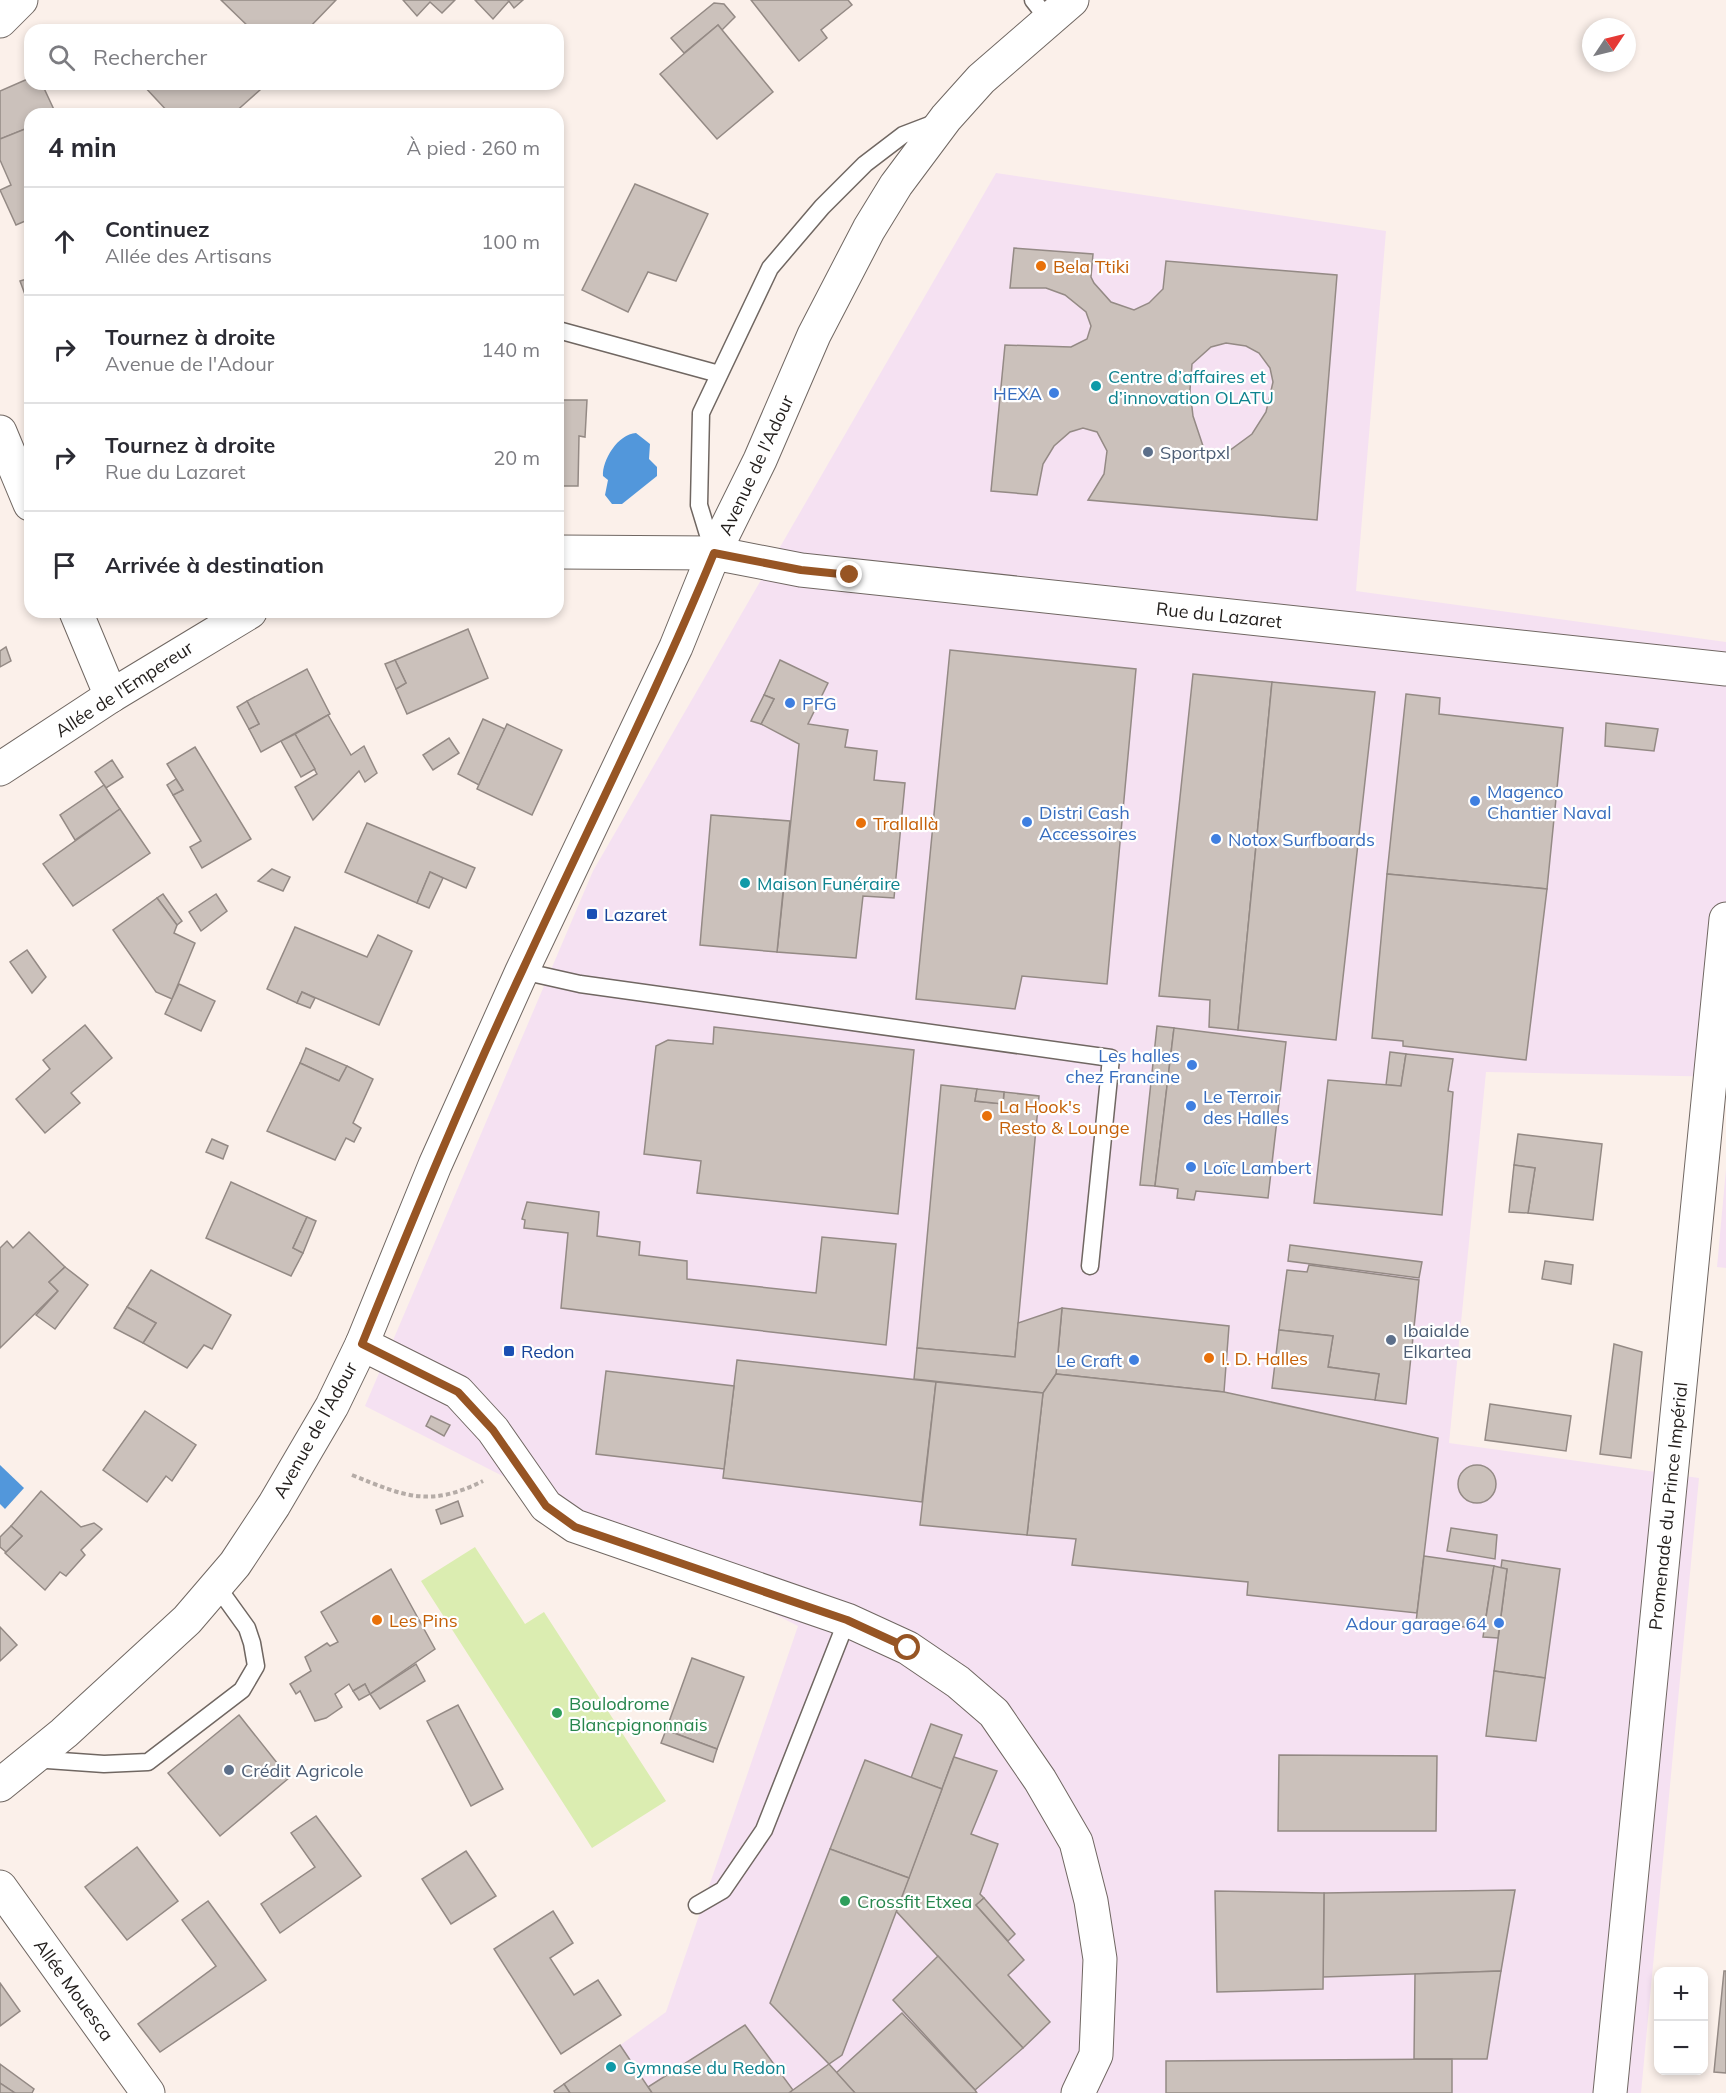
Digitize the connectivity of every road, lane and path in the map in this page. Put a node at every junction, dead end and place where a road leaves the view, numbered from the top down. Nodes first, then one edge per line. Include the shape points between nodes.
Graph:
1 (21, 0) edge
2 (1051, 6) edge
3 (0, 21) edge
4 (946, 118) junction
5 (564, 332) edge
6 (719, 374) junction
7 (0, 432) edge
8 (24, 490) edge
9 (564, 552) edge
10 (714, 553) junction
11 (78, 618) edge
12 (240, 618) edge
13 (1726, 669) edge
14 (111, 696) junction
15 (0, 769) edge
16 (1726, 919) edge
17 (522, 971) junction
18 (1090, 1266) dead end
19 (362, 1344) junction
20 (352, 1475) dead end
21 (493, 1476) dead end
22 (216, 1586) junction
23 (847, 1620) junction
24 (32, 1759) junction
25 (0, 1785) edge
26 (0, 1887) edge
27 (696, 1905) dead end
28 (148, 2093) edge
29 (1078, 2093) edge
30 (1610, 2093) edge

1 - 3 street
2 - 4 street, Avenue de l'Adour
4 - 6 lane via 903,135 864,164 822,207 770,268
4 - 10 street, Avenue de l'Adour via 869,229 814,335 760,460
5 - 6 lane
6 - 10 lane via 702,413 699,505
7 - 8 street
9 - 10 street
10 - 13 street, Rue du Lazaret via 801,570
10 - 17 street, Avenue de l'Adour via 676,647
11 - 14 street
12 - 14 street, Allée de l'Empereur
14 - 15 street, Allée de l'Empereur
16 - 30 street, Promenade du Prince Impérial
17 - 18 lane via 580,984 1111,1058
17 - 19 street, Avenue de l'Adour via 435,1165
19 - 22 street, Avenue de l'Adour via 332,1406 274,1504
19 - 23 street via 458,1392 493,1430 546,1506 575,1527
20 - 21 path via 418,1498 447,1496
22 - 24 street, Avenue de l'Adour via 145,1661
22 - 24 lane via 247,1628 252,1643 255,1666 242,1690 148,1762 104,1764
23 - 27 lane via 764,1830 723,1890
23 - 29 street via 908,1648 958,1682 994,1713 1076,1842 1100,1959 1095,2055
24 - 25 street, Avenue de l'Adour
26 - 28 street, Allée Mouesca

